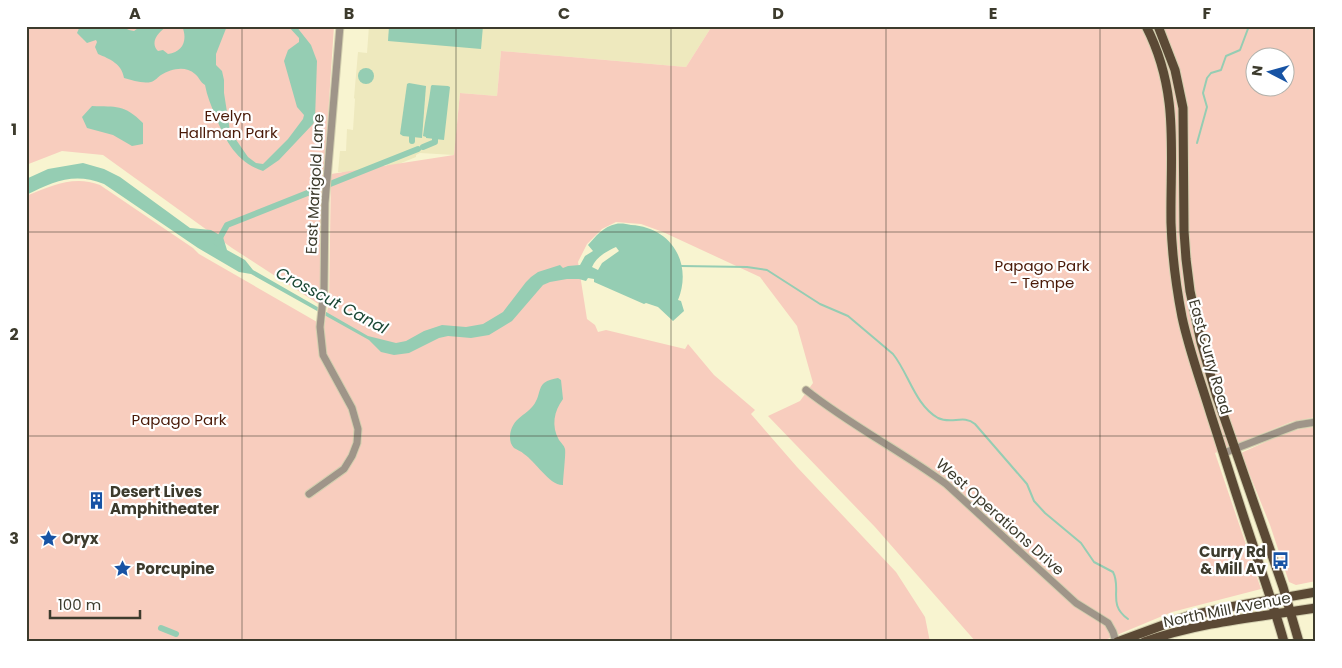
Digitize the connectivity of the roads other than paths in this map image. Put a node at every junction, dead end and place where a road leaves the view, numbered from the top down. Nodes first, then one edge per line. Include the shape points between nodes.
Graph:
1 (340, 26) edge
2 (1146, 26) edge
3 (1158, 26) edge
4 (806, 390) dead end
5 (1316, 422) edge
6 (1235, 450) junction
7 (1224, 453) junction
8 (310, 494) dead end
9 (1316, 592) edge
10 (1286, 598) junction
11 (1271, 600) junction
12 (1316, 608) edge
13 (1290, 612) junction
14 (1276, 613) junction
15 (1116, 642) edge
16 (1144, 642) edge
17 (1284, 642) edge
18 (1299, 642) edge

1 - 8 street, East Marigold Lane via 320,327 322,355 352,408 358,443 344,469
2 - 7 main road, East Curry Road via 1164,74 1170,103 1174,274 1194,362
3 - 6 main road, East Curry Road via 1176,70 1183,108 1184,231 1190,291 1201,342
4 - 15 street, West Operations Drive via 946,484 1076,603 1108,623
5 - 6 street via 1297,425
6 - 7 street
6 - 10 main road, East Curry Road
7 - 11 main road, East Curry Road
9 - 10 main road, North Mill Avenue
10 - 11 main road, North Mill Avenue
10 - 13 main road, East Curry Road
11 - 14 main road, East Curry Road
11 - 15 main road, North Mill Avenue via 1188,616
12 - 13 main road, North Mill Avenue
13 - 14 main road, North Mill Avenue
13 - 18 main road, East Curry Road
14 - 16 main road, North Mill Avenue via 1195,627
14 - 17 main road, East Curry Road

